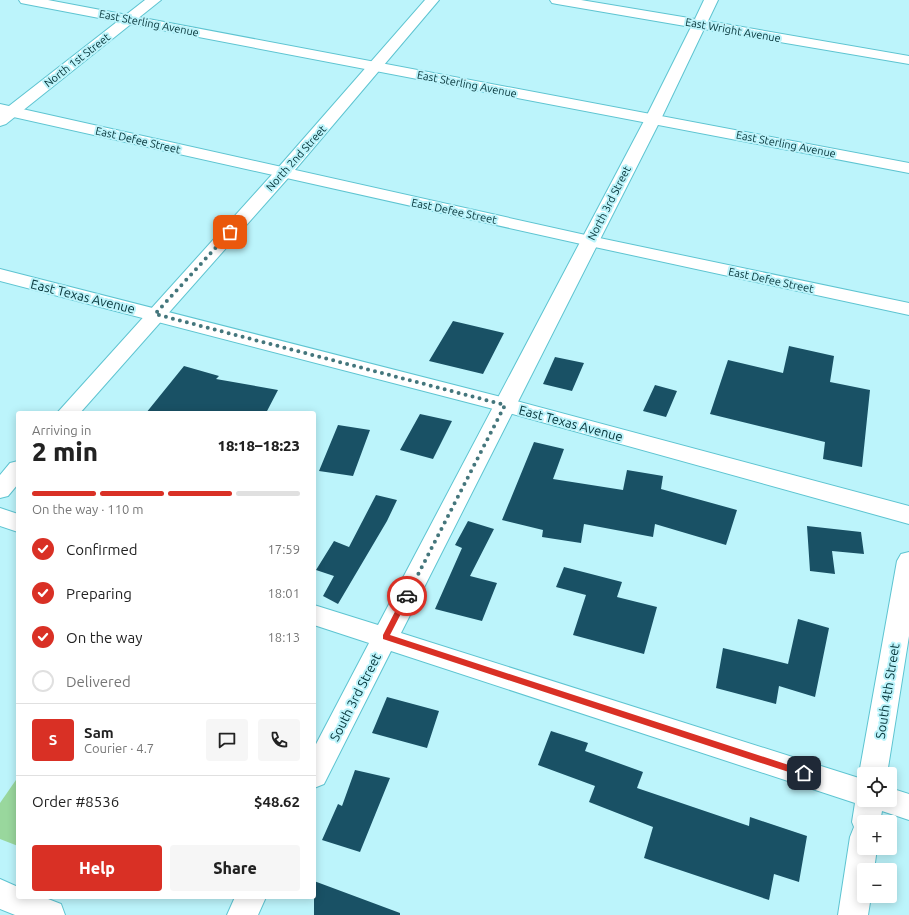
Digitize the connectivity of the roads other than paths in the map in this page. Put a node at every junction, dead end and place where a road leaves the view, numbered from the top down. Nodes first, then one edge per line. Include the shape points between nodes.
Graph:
1 (26, 0) edge
2 (154, 0) edge
3 (432, 0) edge
4 (556, 0) edge
5 (711, 0) edge
6 (129, 20) junction
7 (699, 24) junction
8 (909, 60) edge
9 (376, 67) junction
10 (4, 114) edge
11 (653, 119) junction
12 (909, 168) edge
13 (283, 173) junction
14 (590, 241) junction
15 (0, 275) edge
16 (909, 309) edge
17 (155, 314) junction
18 (505, 405) junction
19 (70, 411) edge
20 (16, 471) edge
21 (0, 490) edge
22 (909, 515) edge
23 (0, 517) edge
24 (16, 522) edge
25 (908, 575) edge
26 (316, 616) edge
27 (386, 637) junction
28 (874, 767) edge
29 (316, 771) edge
30 (857, 791) edge
31 (897, 803) edge
32 (909, 807) edge
33 (861, 855) edge
34 (0, 894) edge
35 (250, 899) edge
36 (50, 915) edge
37 (242, 915) edge
38 (853, 915) edge

1 - 6 street, East Sterling Avenue
2 - 6 street, North 1st Street
3 - 9 street, North 2nd Street
4 - 7 street, East Wright Avenue
5 - 7 street, North 3rd Street
6 - 9 street, East Sterling Avenue
6 - 10 street, North 1st Street
7 - 8 street, East Wright Avenue
7 - 11 street, North 3rd Street
9 - 11 street, East Sterling Avenue
9 - 13 street, North 2nd Street
10 - 13 street, East Defee Street
11 - 12 street, East Sterling Avenue
11 - 14 street, North 3rd Street
13 - 14 street, East Defee Street
13 - 17 street, North 2nd Street
14 - 16 street, East Defee Street
14 - 18 street, North 3rd Street
15 - 17 street, East Texas Avenue
17 - 18 street, East Texas Avenue
17 - 19 street, North 2nd Street
18 - 22 street, East Texas Avenue
18 - 27 street, South 3rd Street
20 - 21 street
23 - 24 street
25 - 28 street, South 4th Street
26 - 27 street
27 - 29 street, South 3rd Street
27 - 30 street
31 - 32 street
33 - 38 street
34 - 36 street
35 - 37 street

